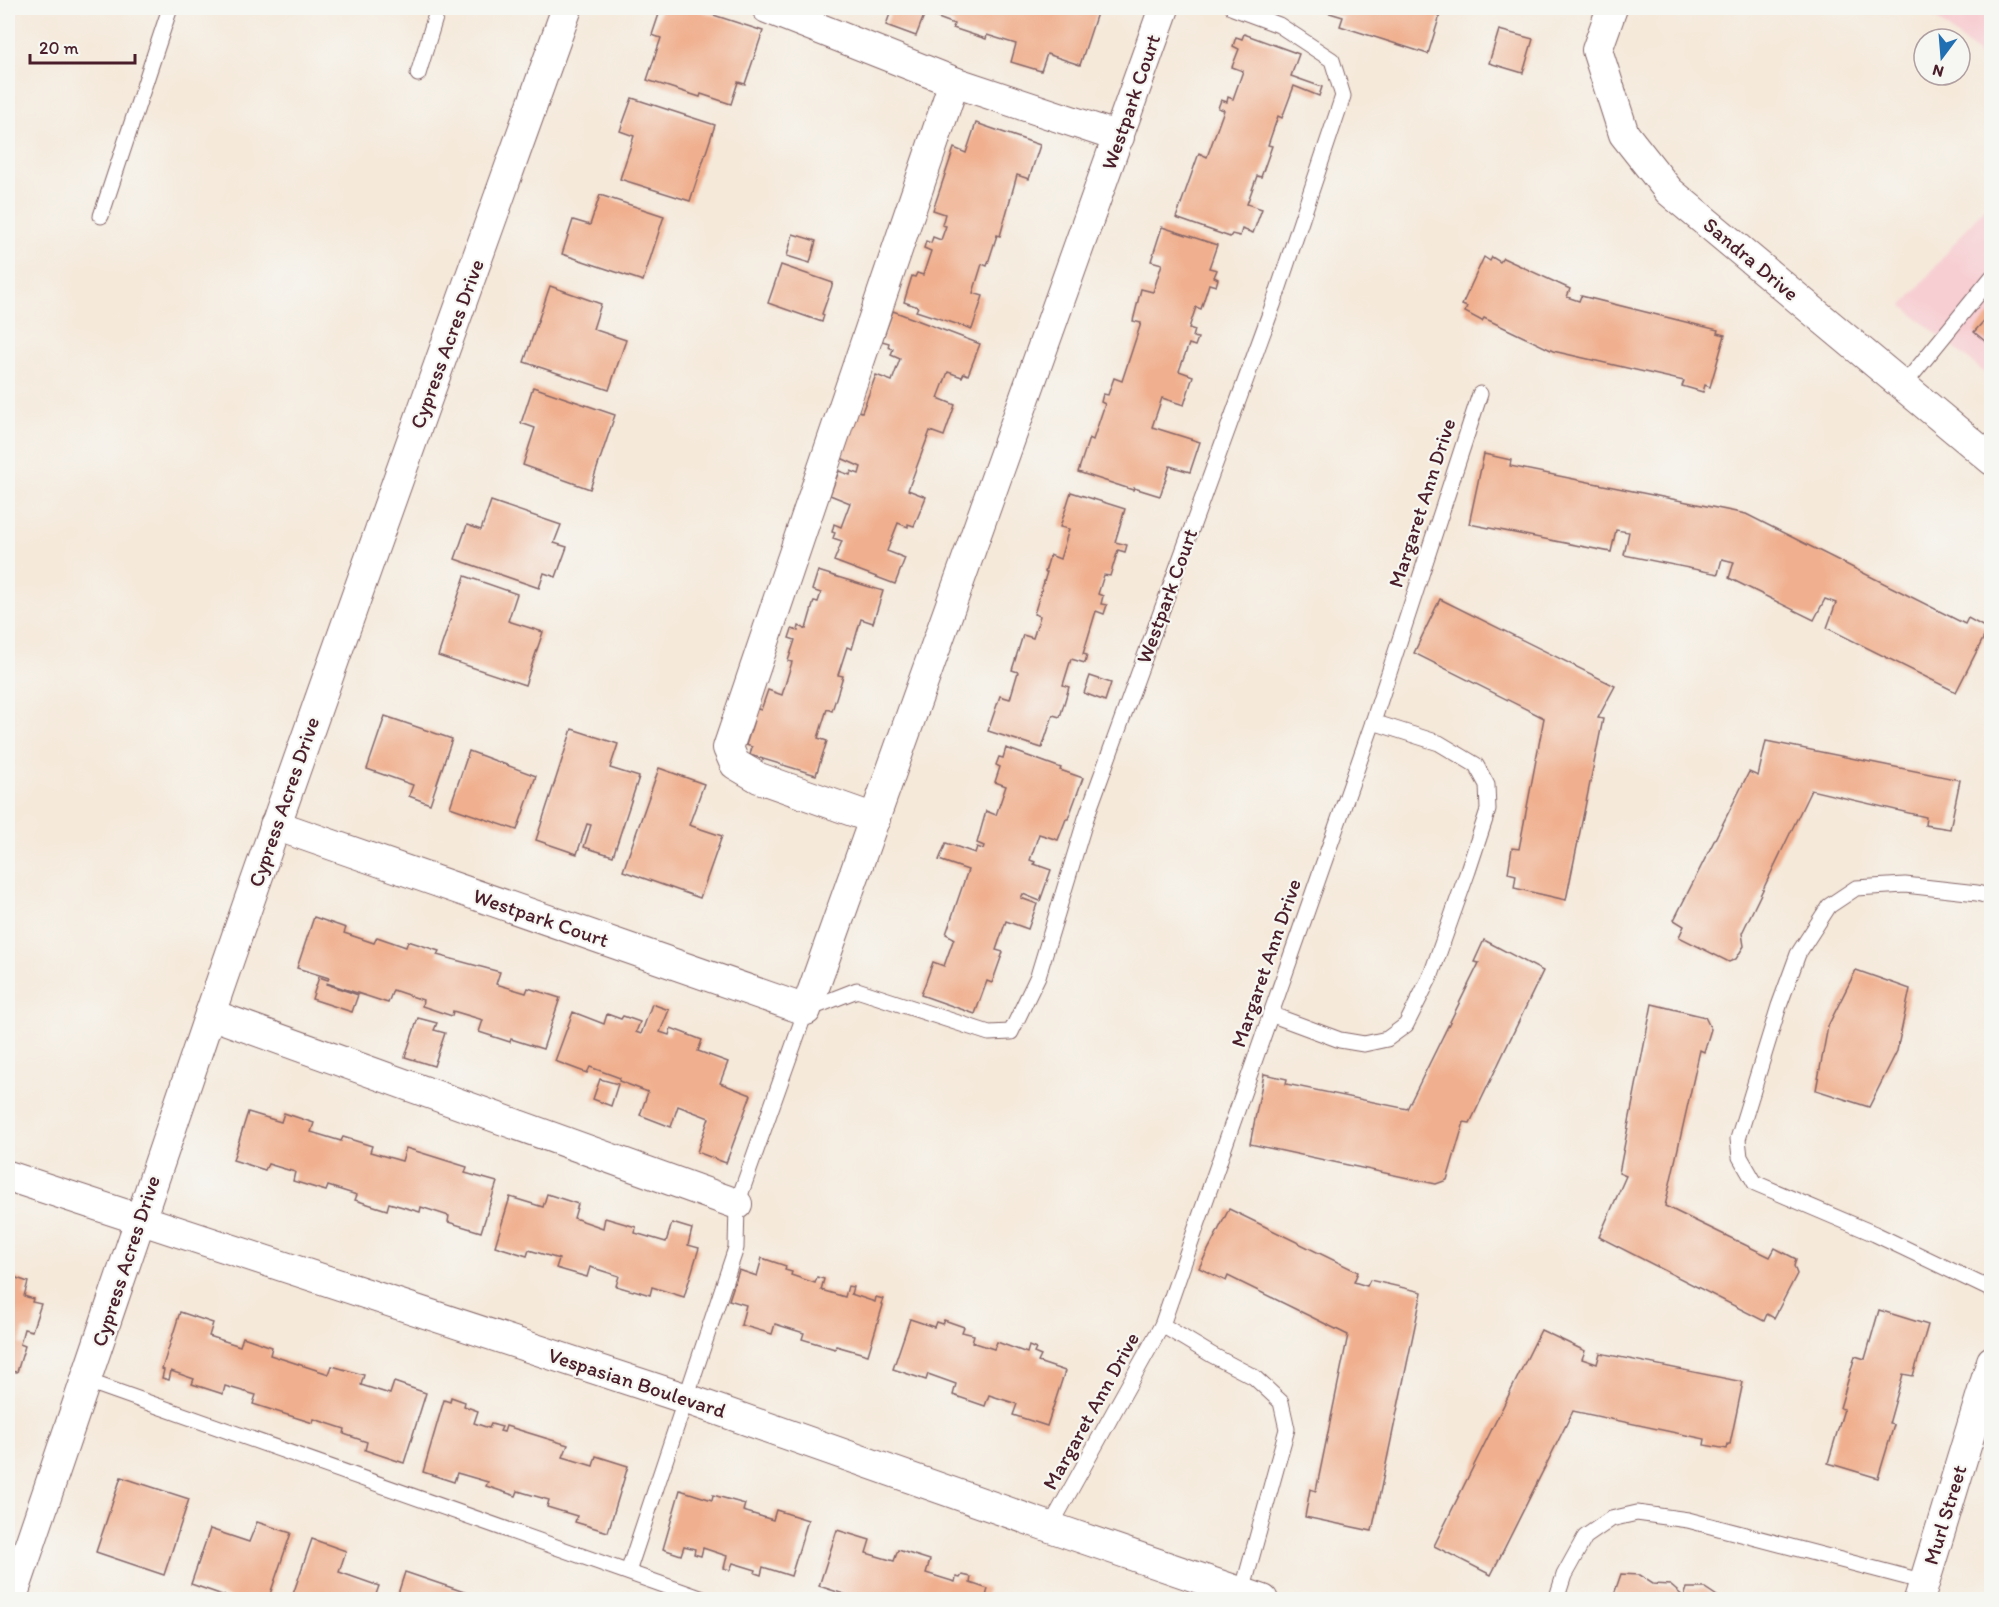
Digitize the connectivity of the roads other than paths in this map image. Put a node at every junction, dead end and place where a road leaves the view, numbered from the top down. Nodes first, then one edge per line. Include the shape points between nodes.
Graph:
1 (170, 8) edge
2 (438, 8) edge
3 (567, 8) edge
4 (767, 8) edge
5 (1164, 8) edge
6 (1233, 8) edge
7 (1612, 8) edge
8 (418, 74) dead end
9 (954, 82) junction
10 (1119, 137) junction
11 (101, 216) dead end
12 (1992, 277) edge
13 (1903, 386) junction
14 (1480, 394) dead end
15 (1992, 460) edge
16 (1373, 722) junction
17 (875, 819) junction
18 (275, 825) junction
19 (1992, 897) edge
20 (806, 1010) junction
21 (210, 1014) junction
22 (1270, 1014) junction
23 (8, 1176) edge
24 (736, 1204) junction
25 (139, 1221) junction
26 (1992, 1290) edge
27 (1162, 1325) junction
28 (1992, 1361) edge
29 (87, 1381) junction
30 (687, 1399) junction
31 (1050, 1527) junction
32 (628, 1572) junction
33 (1922, 1591) edge
34 (1253, 1596) edge
35 (10, 1599) edge
36 (706, 1599) edge
37 (1556, 1599) edge

1 - 11 lane
2 - 8 lane
3 - 18 street, Cypress Acres Drive
4 - 9 street
5 - 10 street, Westpark Court
6 - 20 lane, Westpark Court via 1279,25 1332,60 1343,96 1273,304 1086,818 1038,976 1011,1032 989,1033 857,990
7 - 13 street, Sandra Drive via 1597,50 1624,134 1670,191
9 - 10 street
9 - 17 street via 728,748 735,764 759,778
10 - 17 street, Westpark Court
12 - 13 lane
13 - 15 street, Sandra Drive
14 - 16 lane, Margaret Ann Drive
16 - 22 lane, Margaret Ann Drive
16 - 22 lane via 1439,743 1476,765 1487,785 1488,810 1468,871 1431,975 1406,1025 1387,1039 1364,1044 1340,1040
17 - 20 street, Westpark Court
18 - 20 street, Westpark Court
18 - 21 street, Cypress Acres Drive
19 - 26 lane via 1905,885 1856,888 1829,906 1798,954 1738,1139 1740,1157 1755,1183
20 - 24 lane
21 - 24 street
21 - 25 street, Cypress Acres Drive
22 - 27 lane, Margaret Ann Drive
23 - 25 street, Vespasian Boulevard
24 - 30 lane via 736,1248
25 - 29 street, Cypress Acres Drive
25 - 30 street, Vespasian Boulevard
27 - 31 lane, Margaret Ann Drive
27 - 34 lane via 1254,1377 1281,1402 1287,1429
28 - 33 street, Murl Street
29 - 32 lane
29 - 35 street, Cypress Acres Drive
30 - 31 street, Vespasian Boulevard
30 - 32 lane
31 - 34 street, Vespasian Boulevard
32 - 36 lane
33 - 37 lane via 1688,1520 1637,1513 1611,1519 1585,1537

